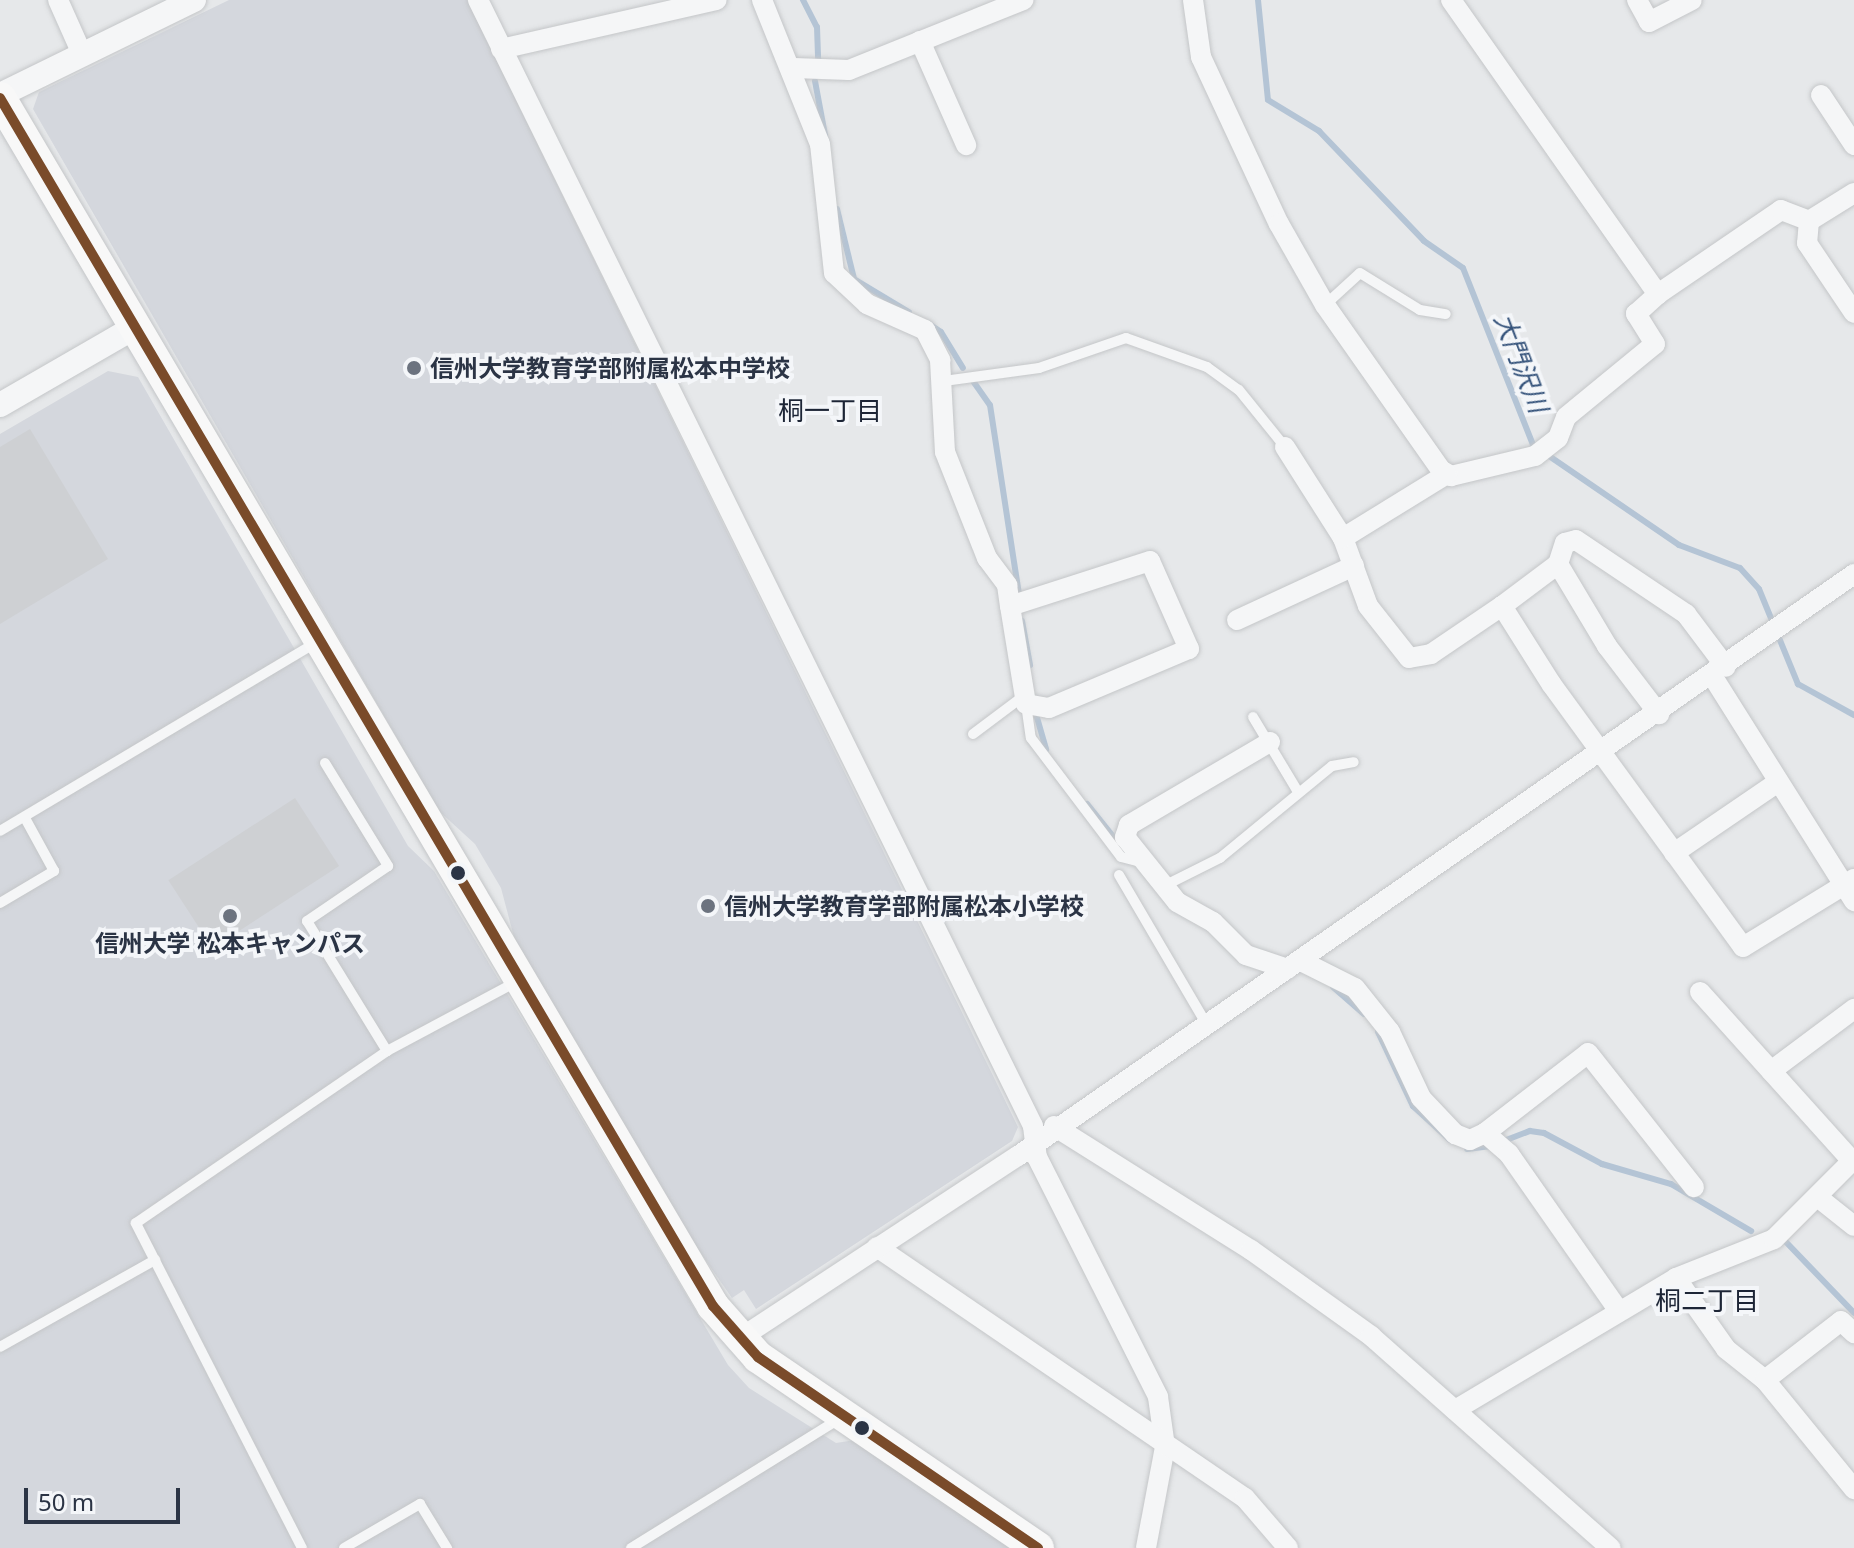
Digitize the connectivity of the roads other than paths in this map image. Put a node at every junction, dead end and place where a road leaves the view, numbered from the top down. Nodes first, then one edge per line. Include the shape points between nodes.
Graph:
1 (58, 0) edge
2 (194, 0) edge
3 (478, 0) edge
4 (717, 0) edge
5 (762, 0) edge
6 (1023, 0) edge
7 (1193, 0) edge
8 (1451, 0) edge
9 (1637, 0) edge
10 (1692, 0) edge
11 (920, 41) junction
12 (501, 49) junction
13 (82, 54) junction
14 (794, 68) junction
15 (1821, 95) dead end
16 (0, 96) edge
17 (966, 145) dead end
18 (1854, 145) edge
19 (1854, 193) edge
20 (1809, 221) junction
21 (1658, 294) junction
22 (1325, 305) junction
23 (1854, 313) edge
24 (1446, 314) dead end
25 (135, 327) junction
26 (944, 381) junction
27 (0, 405) edge
28 (1285, 447) joint
29 (1447, 474) junction
30 (1343, 538) junction
31 (1558, 564) junction
32 (1354, 566) junction
33 (1854, 574) edge
34 (1010, 606) junction
35 (1502, 606) junction
36 (1237, 620) dead end
37 (319, 641) junction
38 (1719, 672) junction
39 (1025, 700) junction
40 (1659, 714) junction
41 (1253, 717) dead end
42 (973, 734) dead end
43 (1270, 742) junction
44 (1602, 752) junction
45 (1354, 762) dead end
46 (325, 763) dead end
47 (1778, 782) junction
48 (1298, 792) junction
49 (25, 818) junction
50 (0, 831) edge
51 (1674, 853) junction
52 (1143, 862) junction
53 (1119, 875) dead end
54 (1162, 887) junction
55 (1851, 888) edge
56 (0, 903) edge
57 (1294, 965) junction
58 (519, 981) junction
59 (1700, 992) dead end
60 (1854, 1009) edge
61 (1206, 1023) junction
62 (387, 1051) junction
63 (1771, 1071) junction
64 (1054, 1126) junction
65 (1036, 1140) junction
66 (1491, 1140) junction
67 (1853, 1160) edge
68 (1694, 1187) dead end
69 (1820, 1199) junction
70 (1854, 1226) edge
71 (877, 1247) junction
72 (155, 1260) junction
73 (1676, 1278) junction
74 (1619, 1311) junction
75 (1854, 1333) edge
76 (739, 1339) junction
77 (0, 1347) edge
78 (1765, 1380) junction
79 (1455, 1410) junction
80 (845, 1412) junction
81 (1165, 1447) junction
82 (1854, 1489) edge
83 (302, 1548) edge
84 (344, 1548) edge
85 (447, 1548) edge
86 (631, 1548) edge
87 (1038, 1548) edge
88 (1146, 1548) edge
89 (1288, 1548) edge
90 (1611, 1548) edge

1 - 13 street
2 - 13 street
3 - 12 street
4 - 12 street
5 - 14 street
6 - 11 street
7 - 22 street via 1201,57 1279,224
8 - 21 street
9 - 10 street via 1649,22
11 - 14 street via 849,70
11 - 17 street
12 - 65 street
13 - 16 street
14 - 26 street via 820,144 834,273 867,304 925,330
15 - 18 street
16 - 25 highway
19 - 20 street
20 - 21 street via 1781,210
20 - 23 street via 1807,243
21 - 29 street via 1636,314 1655,344 1566,417 1542,451
22 - 24 lane via 1360,273 1420,310
22 - 29 street
25 - 27 street
25 - 37 highway
26 - 28 lane via 1039,368 1126,338 1207,367 1239,390
26 - 34 street via 945,452 987,558 1007,585
28 - 30 street
29 - 30 street
30 - 32 street
31 - 35 street
31 - 38 street via 1565,543 1576,540 1686,614
31 - 40 street via 1607,646
32 - 35 street via 1368,606 1409,658 1431,654
32 - 36 street
33 - 38 street
34 - 39 street
34 - 39 street via 1150,561 1189,649 1049,708
35 - 44 street
37 - 49 lane
37 - 58 highway
38 - 40 street
38 - 47 street
39 - 42 lane
39 - 52 lane via 1031,738 1121,857
40 - 44 street
41 - 43 lane
43 - 48 lane
43 - 52 street via 1129,825 1125,837
44 - 51 street
44 - 57 street
45 - 48 lane via 1332,766
46 - 62 lane via 388,866 307,921
47 - 51 street
47 - 55 street
48 - 54 lane via 1220,858
49 - 50 lane
49 - 56 lane via 54,871
51 - 55 street via 1743,947
52 - 54 street
53 - 61 lane
54 - 57 street via 1213,922 1246,955
57 - 61 street
57 - 66 street via 1355,988 1390,1032 1421,1098 1455,1134
58 - 62 lane
58 - 76 highway via 684,1263
59 - 63 street
60 - 63 street
61 - 64 street
62 - 72 lane via 136,1223
63 - 67 street
64 - 65 street
64 - 79 street via 1264,1258 1371,1336
65 - 71 street
65 - 81 street via 1037,1157 1158,1397
66 - 68 street via 1588,1053
66 - 74 street via 1509,1154
67 - 69 street
69 - 70 street
69 - 73 street via 1774,1239
71 - 76 street
71 - 81 street
72 - 77 lane
72 - 83 lane
73 - 74 street
73 - 78 street via 1726,1349
74 - 79 street
75 - 78 street via 1841,1321
76 - 80 highway
78 - 82 street
79 - 90 street
80 - 86 lane via 832,1429
80 - 87 highway
81 - 88 street
81 - 89 street via 1245,1498
84 - 85 lane via 420,1504

